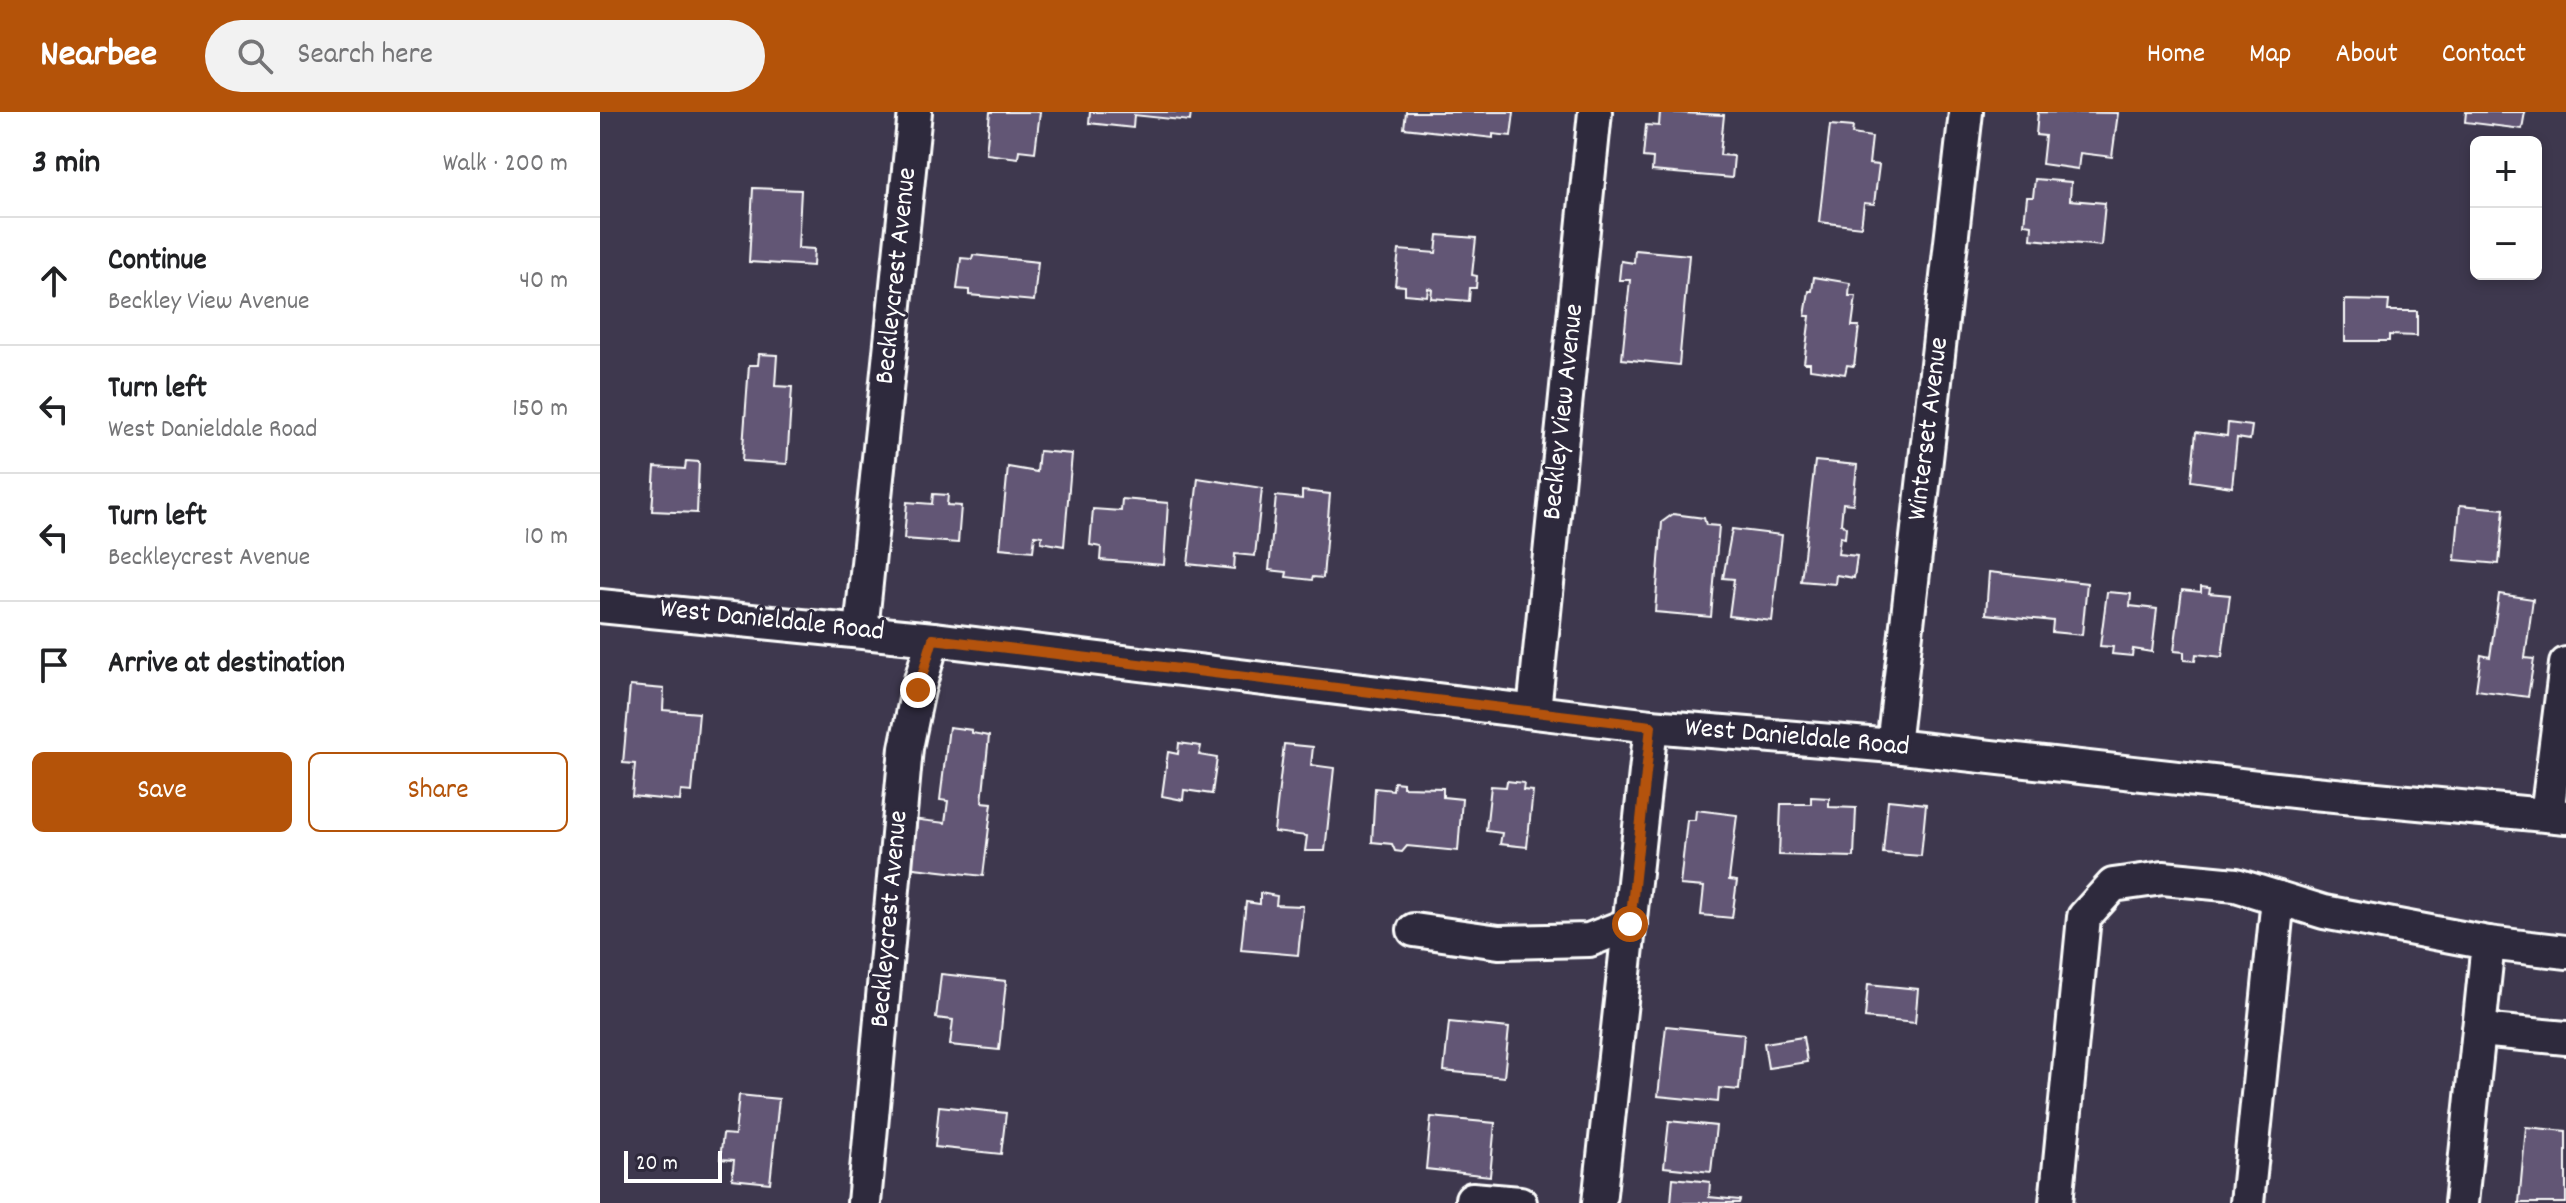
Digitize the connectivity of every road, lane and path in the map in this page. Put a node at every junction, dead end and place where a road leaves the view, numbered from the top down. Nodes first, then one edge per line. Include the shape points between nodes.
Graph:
1 (915, 112) edge
2 (1595, 112) edge
3 (1966, 112) edge
4 (600, 606) edge
5 (861, 631) junction
6 (933, 639) junction
7 (2566, 664) edge
8 (1534, 711) junction
9 (1651, 726) junction
10 (1893, 746) junction
11 (2557, 816) edge
12 (2278, 898) junction
13 (1630, 924) junction
14 (1414, 930) dead end
15 (2488, 943) junction
16 (2566, 952) edge
17 (2479, 1030) junction
18 (2566, 1038) edge
19 (1472, 1199) dead end
20 (864, 1203) edge
21 (1520, 1203) edge
22 (1599, 1203) edge
23 (2056, 1203) edge
24 (2247, 1203) edge
25 (2461, 1203) edge

1 - 5 street, Beckleycrest Avenue
2 - 8 street, Beckley View Avenue
3 - 10 street, Winterset Avenue
4 - 5 street, West Danieldale Road
5 - 6 street, West Danieldale Road
6 - 8 street, West Danieldale Road
6 - 20 street, Beckleycrest Avenue via 906,748
7 - 11 street
8 - 9 street, West Danieldale Road
9 - 10 street, West Danieldale Road
9 - 13 street
10 - 11 street, West Danieldale Road
12 - 15 street via 2324,912
12 - 23 street via 2236,885 2163,878 2113,885 2084,917
12 - 24 street
13 - 14 street via 1589,940 1499,942
13 - 22 street
15 - 16 street
15 - 17 street
17 - 18 street
17 - 25 street
19 - 21 street

